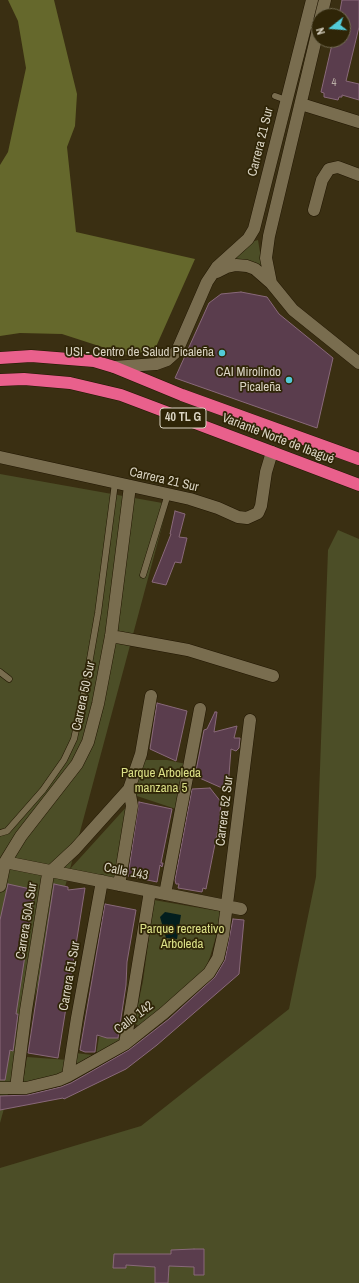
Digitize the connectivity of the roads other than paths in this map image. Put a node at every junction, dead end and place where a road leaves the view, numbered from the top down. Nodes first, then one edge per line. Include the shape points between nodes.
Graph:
1 (312, 0) edge
2 (314, 48) edge
3 (299, 51) junction
4 (313, 53) junction
5 (301, 104) junction
6 (359, 122) edge
7 (359, 175) edge
8 (314, 210) dead end
9 (254, 229) junction
10 (269, 236) junction
11 (212, 276) junction
12 (271, 283) junction
13 (0, 358) edge
14 (359, 363) edge
15 (114, 367) junction
16 (0, 380) edge
17 (272, 452) junction
18 (0, 457) edge
19 (359, 459) edge
20 (115, 483) junction
21 (359, 485) edge
22 (130, 486) junction
23 (168, 494) junction
24 (143, 575) dead end
25 (111, 636) junction
26 (0, 672) edge
27 (273, 676) dead end
28 (9, 679) dead end
29 (150, 696) dead end
30 (200, 710) dead end
31 (250, 720) dead end
32 (129, 789) junction
33 (0, 833) edge
34 (5, 862) junction
35 (50, 871) junction
36 (102, 881) junction
37 (119, 885) junction
38 (0, 886) edge
39 (150, 891) junction
40 (165, 894) junction
41 (226, 906) junction
42 (241, 909) dead end
43 (125, 1044) junction
44 (68, 1076) junction
45 (0, 1088) edge
46 (16, 1088) junction

1 - 3 street, Carrera 21 Sur
2 - 4 street
3 - 4 street
3 - 9 street, Carrera 21 Sur via 280,98
4 - 5 street
5 - 6 street
5 - 10 street
7 - 8 street via 338,167 329,169 322,180
9 - 10 street
9 - 11 street, Carrera 21 Sur via 248,239 217,267
10 - 12 street via 266,258
11 - 12 street via 227,267 247,266 262,274
11 - 15 street, Carrera 21 Sur via 177,351 167,360 156,364
12 - 14 street via 293,310
13 - 15 highway, Variante Norte de Ibagué / 40 TL G via 67,358 94,361
15 - 19 highway, Variante Norte de Ibagué / 40 TL G via 182,395
16 - 17 highway, Variante Norte de Ibagué / 40 TL G via 24,379 70,383 121,395
17 - 21 highway, Variante Norte de Ibagué / 40 TL G
17 - 23 street, Carrera 21 Sur via 258,513 253,516 238,517 218,508
18 - 20 street, Carrera 21 Sur
20 - 22 street, Carrera 21 Sur
20 - 33 lane via 98,613 74,739 64,760 43,790 7,831
22 - 23 street, Carrera 21 Sur
22 - 25 street, Carrera 50 Sur
23 - 24 lane
25 - 27 street via 188,650
25 - 34 street, Carrera 50 Sur via 88,742 77,764 21,836
26 - 28 lane
29 - 32 street via 141,754
30 - 40 street
31 - 41 street, Carrera 52 Sur
32 - 35 street, Carrera 50A Sur via 75,849
32 - 37 street via 132,806
34 - 35 street, Calle 143
34 - 38 street, Carrera 50 Sur
35 - 36 street, Calle 143
35 - 46 street, Carrera 50A Sur
36 - 37 street, Calle 143
36 - 44 street, Carrera 51 Sur
37 - 39 street, Calle 143
39 - 40 street, Calle 143
39 - 43 street
40 - 41 street, Calle 143
41 - 42 street, Calle 143
41 - 43 street, Calle 142 via 218,958 209,973
43 - 44 street, Calle 142
44 - 46 street, Calle 142 via 43,1084
45 - 46 street, Calle 142

